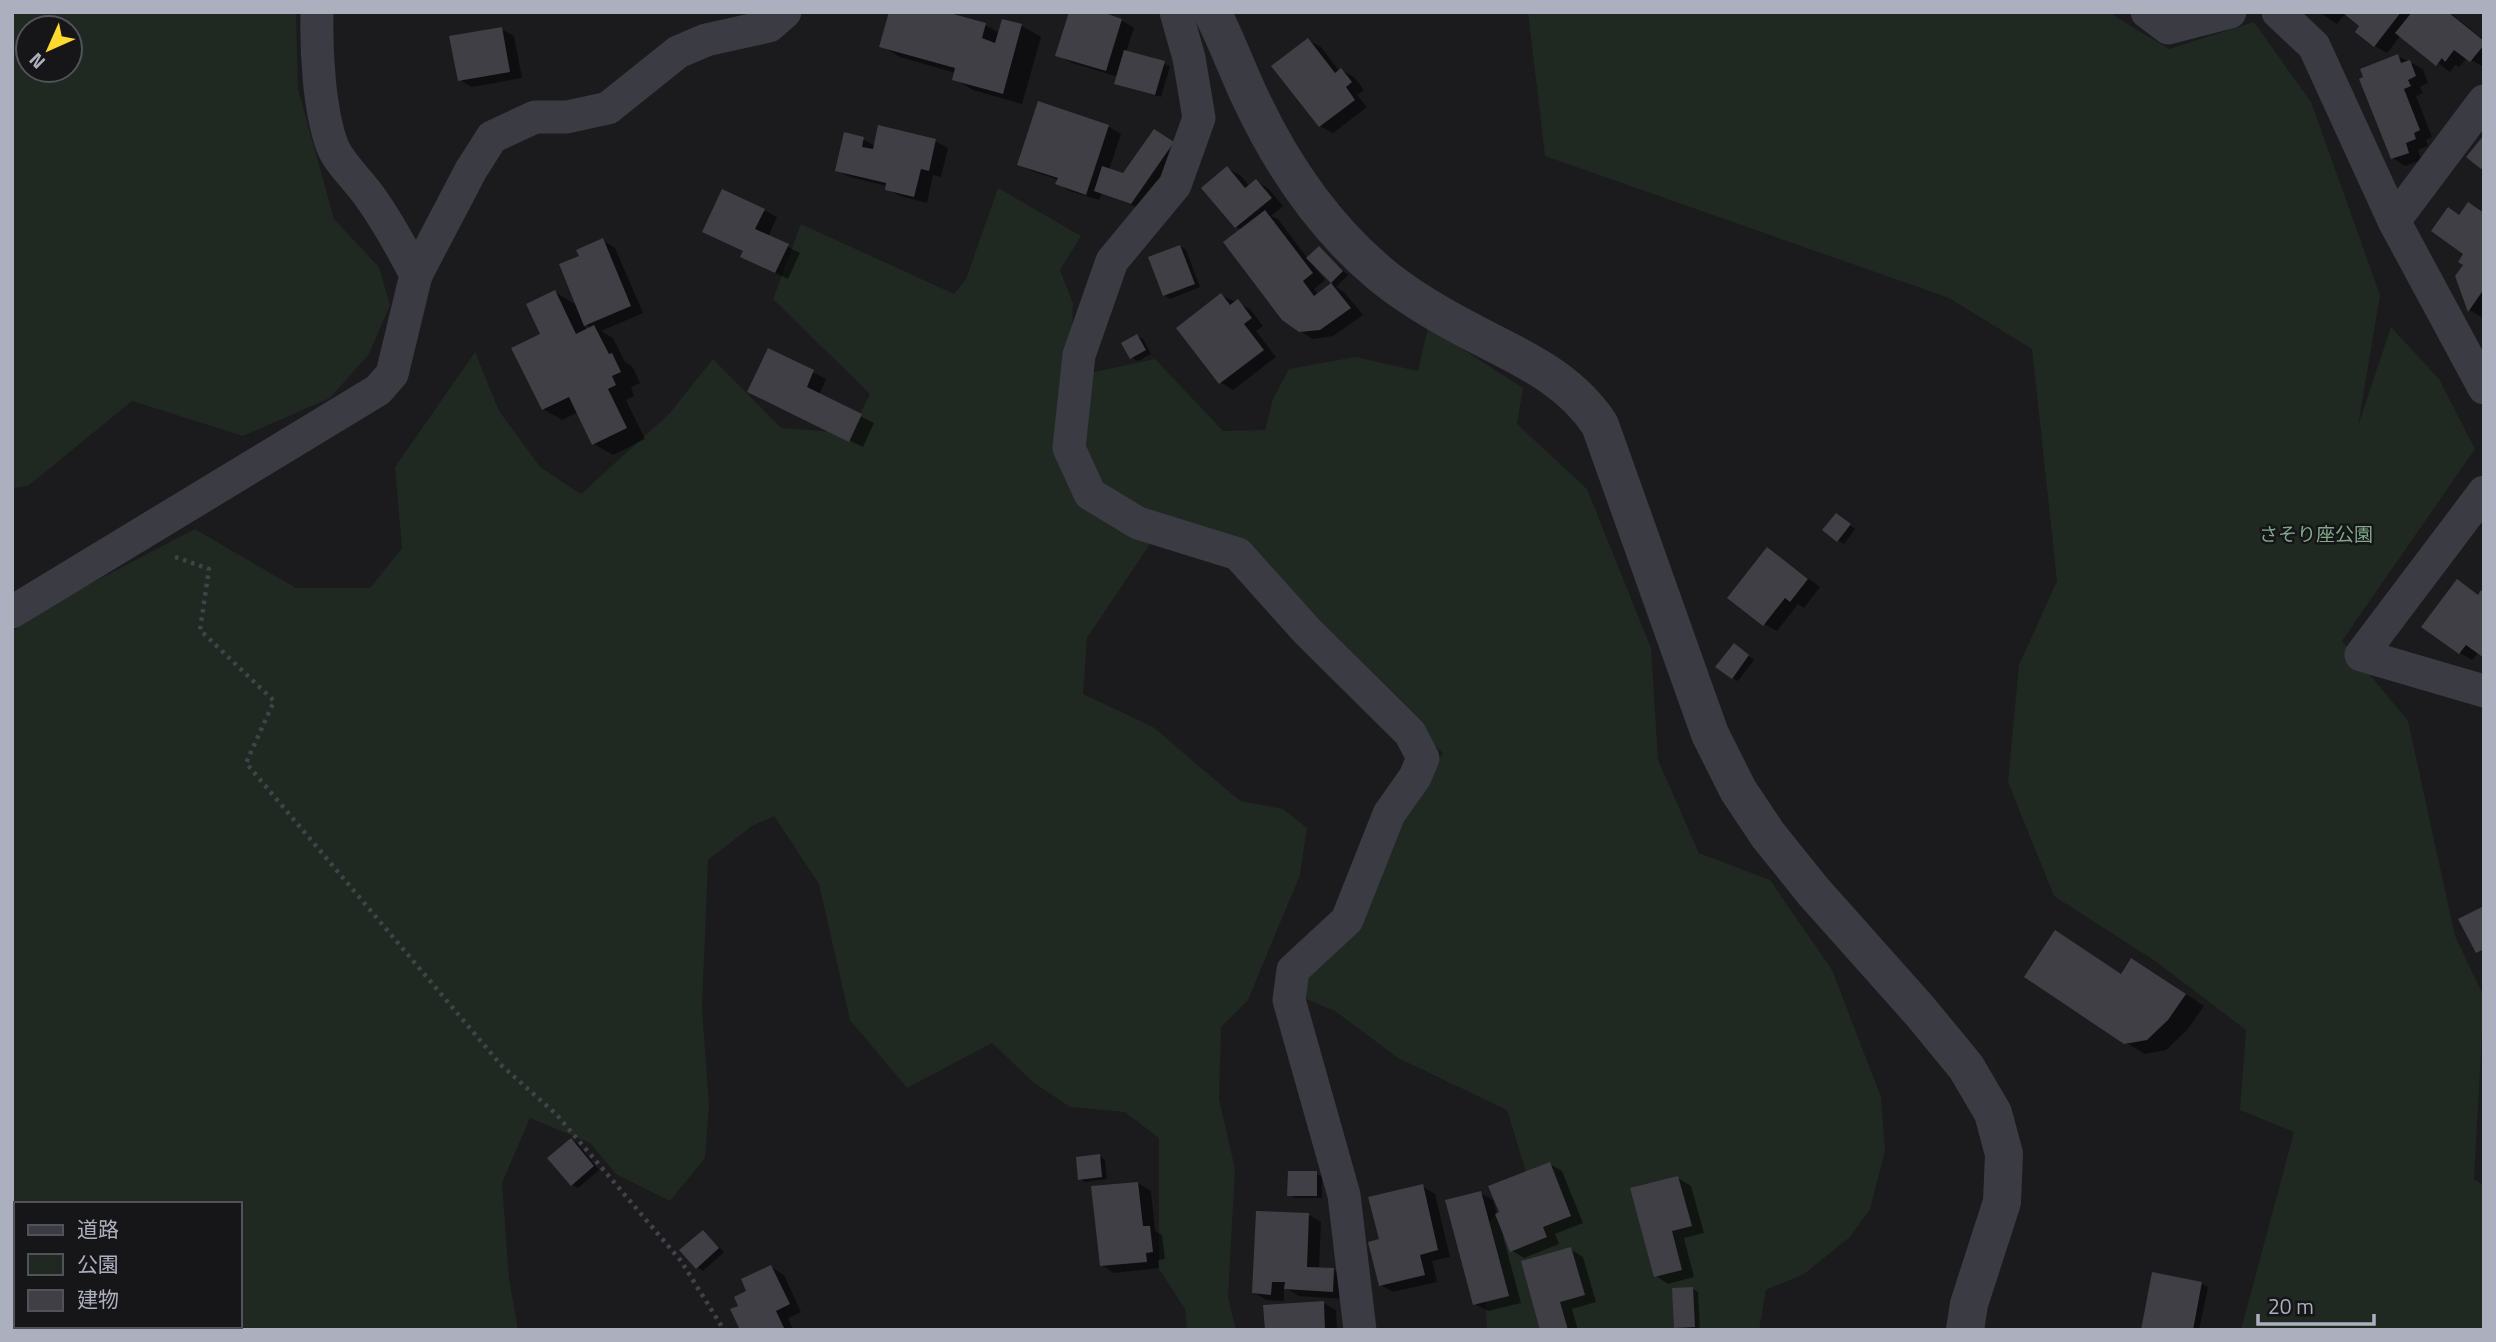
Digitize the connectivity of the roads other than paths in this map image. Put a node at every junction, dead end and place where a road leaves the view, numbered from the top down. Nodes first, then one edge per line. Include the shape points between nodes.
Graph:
1 (317, 12) edge
2 (785, 12) edge
3 (1176, 12) edge
4 (1212, 12) edge
5 (2147, 12) edge
6 (2231, 12) edge
7 (2278, 12) edge
8 (2484, 101) edge
9 (2394, 221) junction
10 (416, 275) junction
11 (2484, 388) edge
12 (2484, 492) edge
13 (12, 612) edge
14 (2484, 691) edge
15 (1360, 1330) edge
16 (1965, 1330) edge

1 - 10 street via 316,40 332,147 396,236
2 - 10 street via 769,26 706,40 678,52 608,108 567,117 535,117 492,137
3 - 15 street via 1199,118 1175,185 1112,261 1079,355 1069,448 1090,495 1138,523 1238,554 1307,632 1410,733 1423,758 1390,814 1347,920 1293,970 1289,1000 1344,1195
4 - 16 street via 1250,98 1295,178 1341,237 1419,303 1551,374 1590,408 1600,425 1710,734 1738,790 1813,891 1966,1067 1993,1113 2004,1154 2002,1202
5 - 6 street via 2168,28
7 - 9 street via 2314,46
8 - 9 street
9 - 11 street
10 - 13 street via 392,374 377,390
12 - 14 street via 2361,655

